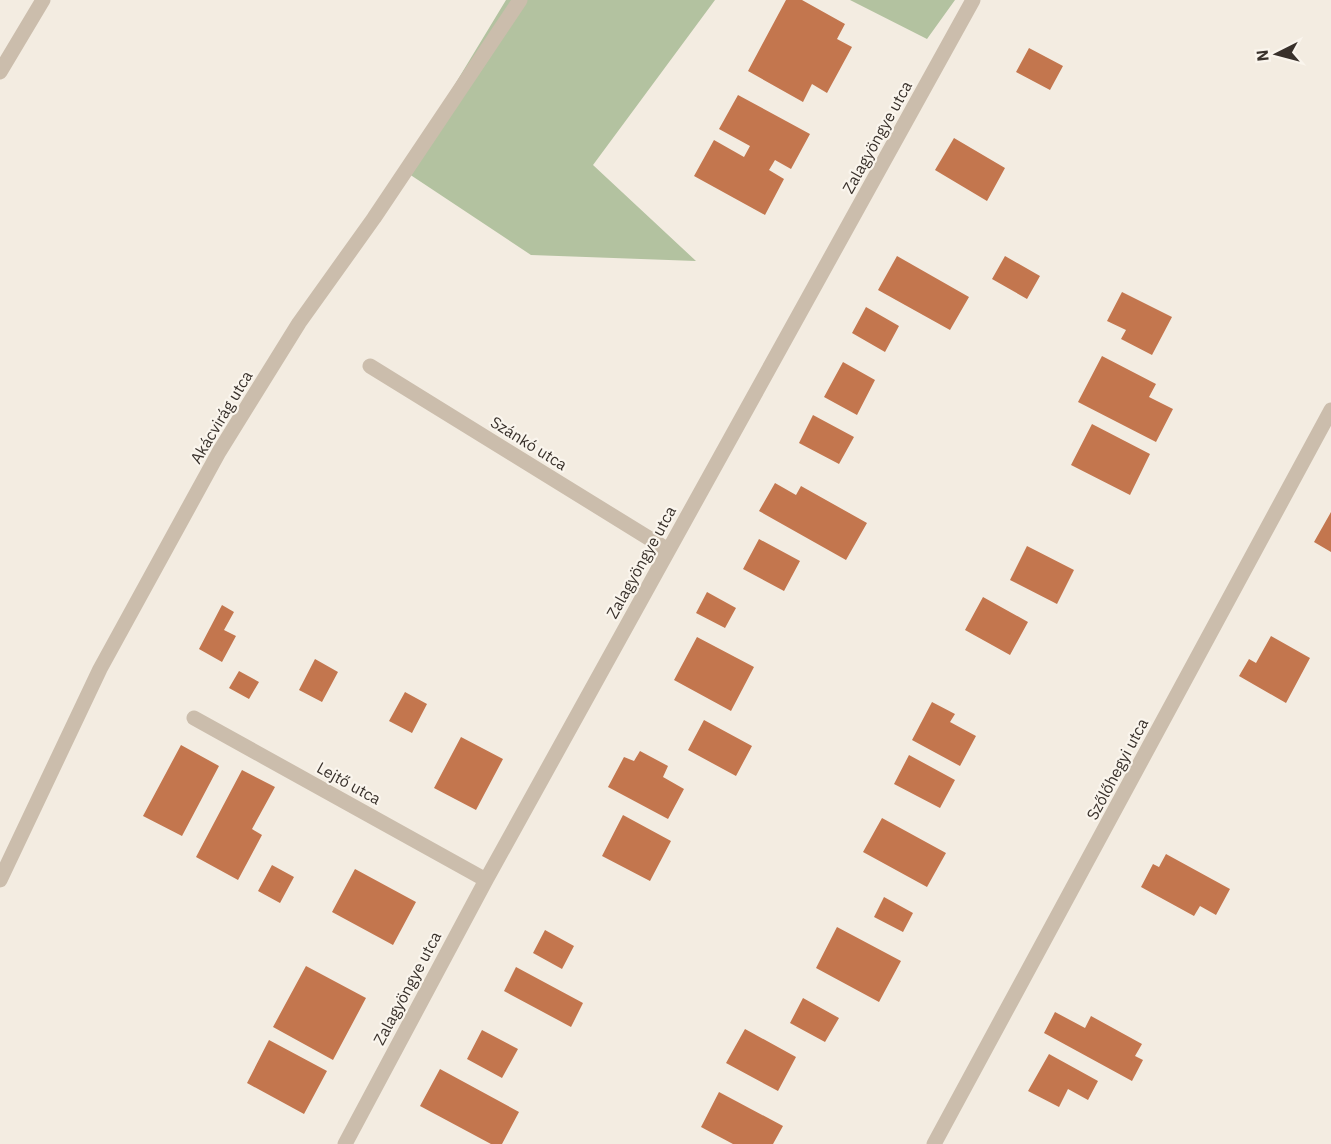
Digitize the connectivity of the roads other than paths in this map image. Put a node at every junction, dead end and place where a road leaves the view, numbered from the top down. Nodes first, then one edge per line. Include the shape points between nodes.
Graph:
1 (43, 0) edge
2 (520, 0) edge
3 (974, 0) edge
4 (0, 72) edge
5 (370, 366) dead end
6 (1331, 410) edge
7 (668, 550) junction
8 (194, 718) dead end
9 (0, 880) edge
10 (486, 880) junction
11 (345, 1144) edge
12 (934, 1144) edge

1 - 4 street
2 - 9 street, Akácvirág utca via 299,323 219,452 100,669
3 - 7 street, Zalagyöngye utca
5 - 7 street, Szánkó utca
6 - 12 street, Szőlőhegyi utca
7 - 10 street, Zalagyöngye utca
8 - 10 street, Lejtő utca
10 - 11 street, Zalagyöngye utca

